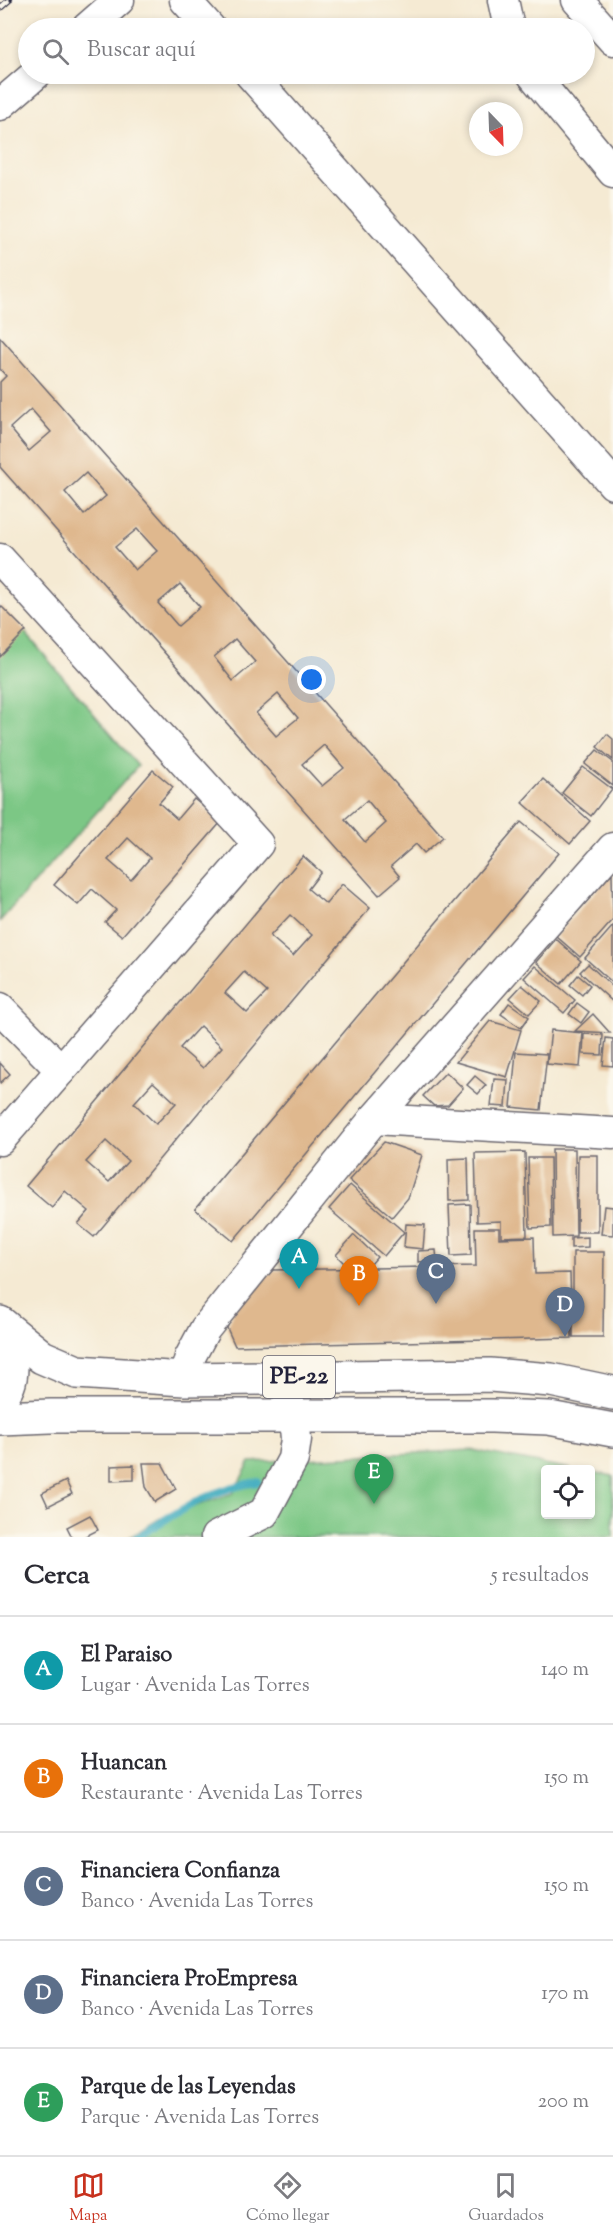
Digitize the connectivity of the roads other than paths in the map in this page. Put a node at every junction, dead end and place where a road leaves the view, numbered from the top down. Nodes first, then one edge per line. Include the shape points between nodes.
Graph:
1 (119, 0) edge
2 (185, 0) edge
3 (503, 0) edge
4 (577, 0) edge
5 (98, 18) edge
6 (201, 18) edge
7 (507, 18) edge
8 (593, 18) edge
9 (595, 20) edge
10 (613, 40) edge
11 (24, 84) edge
12 (259, 84) edge
13 (540, 84) edge
14 (0, 105) edge
15 (613, 172) edge
16 (613, 484) edge
17 (0, 558) edge
18 (613, 848) edge
19 (0, 1008) edge
20 (61, 1070) junction
21 (374, 1119) junction
22 (613, 1133) edge
23 (0, 1140) edge
24 (1, 1324) edge
25 (184, 1379) junction
26 (613, 1393) edge
27 (0, 1397) edge
28 (294, 1416) junction
29 (0, 1418) edge
30 (613, 1430) edge
31 (216, 1537) edge

1 - 5 street
2 - 6 street
3 - 7 street
4 - 8 street
9 - 10 street
11 - 14 street
12 - 16 street
13 - 15 street
17 - 20 street via 258,844
18 - 21 street
19 - 20 street
20 - 23 street
21 - 22 street
21 - 25 street via 205,1329
24 - 25 highway, PE-22 via 42,1358 77,1372
24 - 27 highway via 11,1362
25 - 26 highway, PE-22 via 490,1376 552,1380
28 - 29 highway, PE-22
28 - 30 highway, PE-22 via 549,1418
28 - 31 street via 293,1459 264,1513

